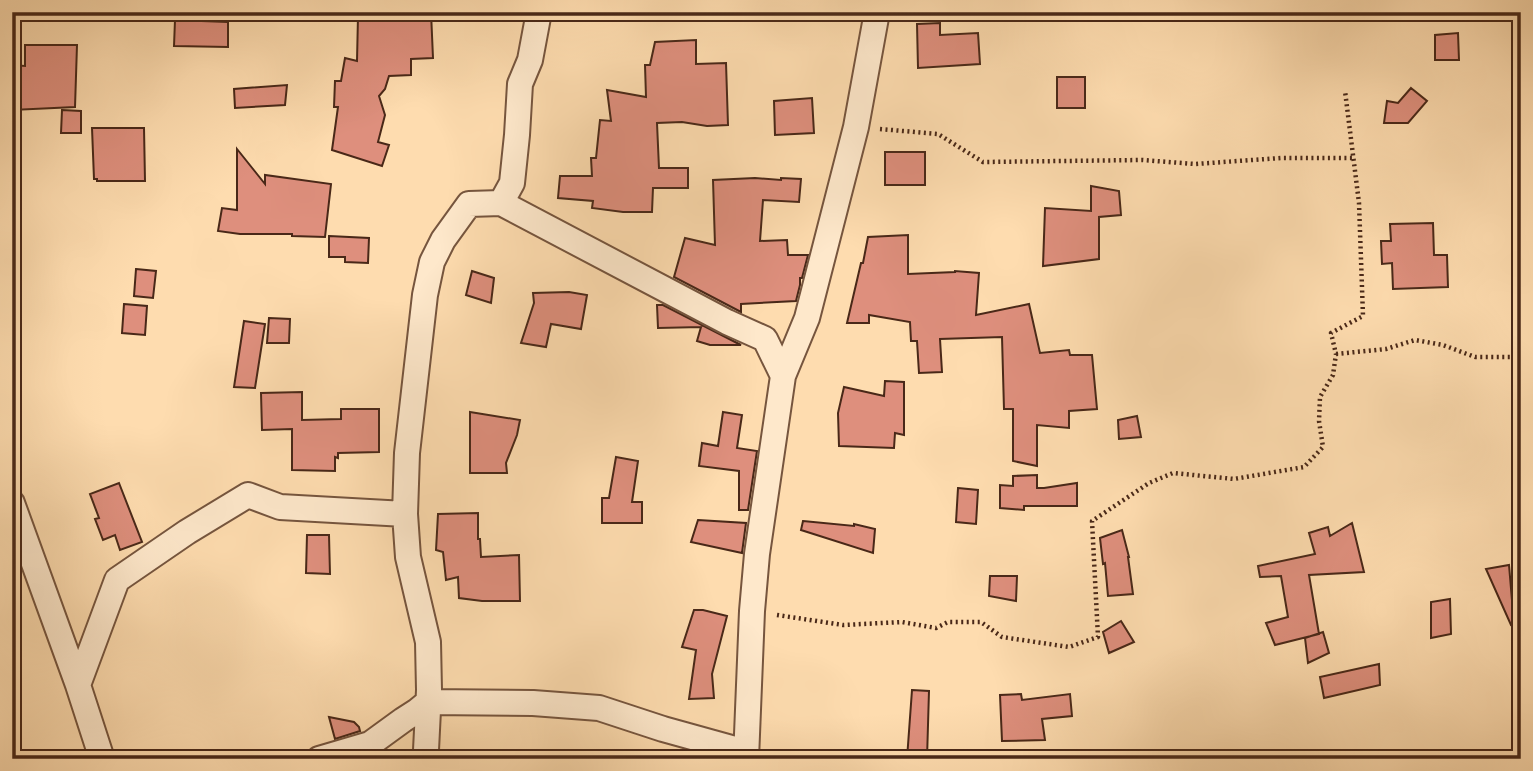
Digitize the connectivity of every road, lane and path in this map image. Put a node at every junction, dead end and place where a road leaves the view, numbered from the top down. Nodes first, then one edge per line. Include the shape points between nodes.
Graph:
1 (539, 12) edge
2 (877, 12) edge
3 (1345, 91) dead end
4 (856, 127) junction
5 (1353, 159) junction
6 (501, 203) junction
7 (1336, 354) junction
8 (1521, 357) edge
9 (783, 376) junction
10 (12, 503) edge
11 (405, 514) junction
12 (752, 611) junction
13 (78, 685) junction
14 (428, 702) junction
15 (746, 755) edge
16 (102, 759) edge
17 (319, 759) edge
18 (428, 759) edge

1 - 6 street via 530,60 520,84 512,183
2 - 4 street
3 - 5 path
4 - 5 path via 938,134 983,162 1195,164
4 - 9 street via 807,318
5 - 7 path via 1363,316 1331,333
6 - 9 street via 765,339
6 - 11 street via 469,204 432,262 408,439
7 - 8 path via 1386,349 1416,340 1475,357
7 - 12 path via 1333,375 1320,397 1323,447 1304,467 1234,479 1173,473 1149,483 1092,522 1098,637 1069,647 1002,636 981,622 948,622 936,628 902,622 843,625
9 - 12 street
10 - 13 street
11 - 13 street via 280,508 248,495 117,580
11 - 14 street via 408,557 428,642
12 - 15 street
13 - 16 street
14 - 15 street via 599,708
14 - 17 street via 370,744
14 - 18 street

